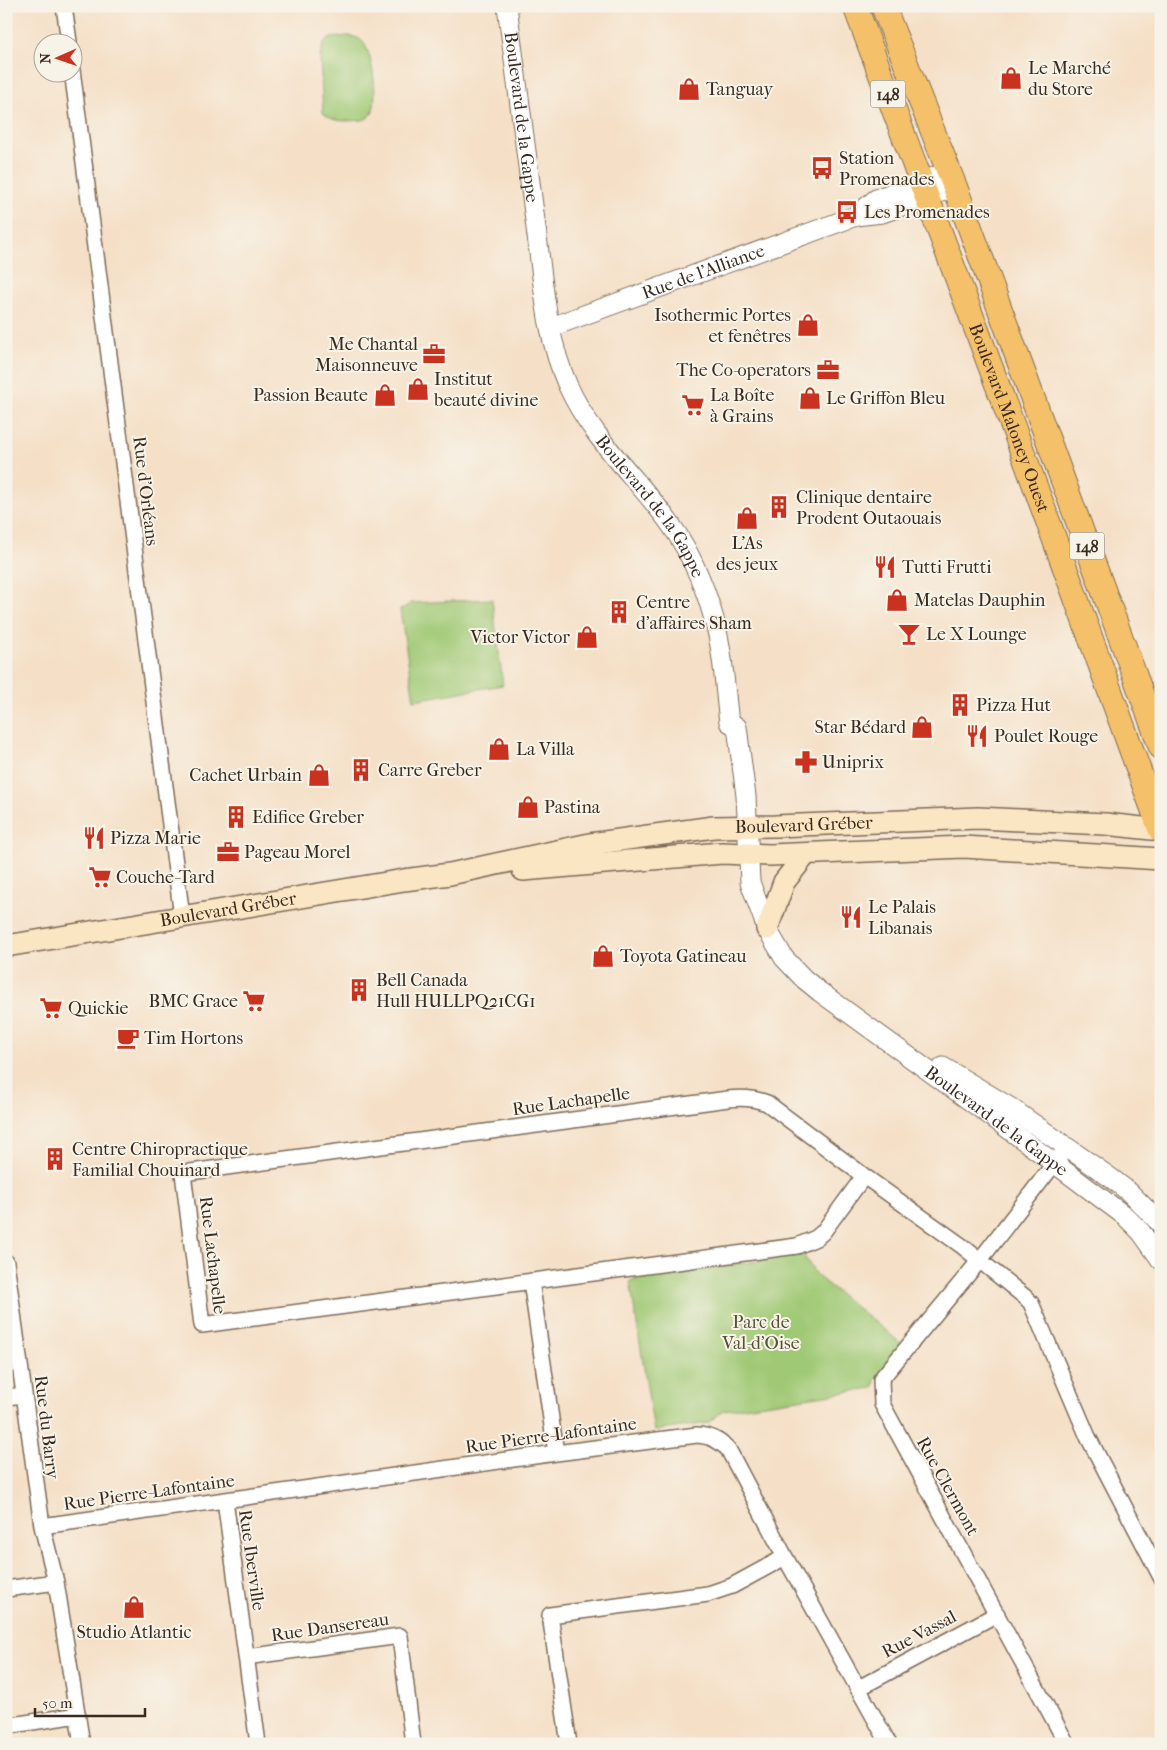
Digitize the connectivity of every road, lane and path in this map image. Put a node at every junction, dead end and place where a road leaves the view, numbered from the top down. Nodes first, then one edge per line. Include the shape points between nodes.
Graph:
1 (64, 6) edge
2 (507, 6) edge
3 (855, 6) edge
4 (884, 6) edge
5 (68, 32) edge
6 (74, 82) edge
7 (952, 179) junction
8 (923, 190) junction
9 (551, 327) junction
10 (1154, 716) edge
11 (1161, 747) edge
12 (746, 826) junction
13 (1161, 830) edge
14 (748, 854) junction
15 (806, 854) junction
16 (1161, 859) edge
17 (450, 874) junction
18 (182, 917) junction
19 (767, 929) junction
20 (6, 946) edge
21 (820, 992) junction
22 (1067, 1147) junction
23 (1054, 1162) junction
24 (864, 1176) junction
25 (1161, 1224) edge
26 (980, 1260) junction
27 (1161, 1260) edge
28 (6, 1262) edge
29 (531, 1281) junction
30 (24, 1395) junction
31 (6, 1397) edge
32 (556, 1453) junction
33 (224, 1500) junction
34 (42, 1526) junction
35 (785, 1557) junction
36 (1161, 1578) edge
37 (56, 1582) junction
38 (6, 1589) edge
39 (997, 1614) junction
40 (246, 1657) junction
41 (859, 1688) junction
42 (78, 1715) junction
43 (6, 1726) edge
44 (82, 1744) edge
45 (258, 1744) edge
46 (414, 1744) edge
47 (569, 1744) edge
48 (889, 1744) edge
49 (1067, 1744) edge

1 - 5 street
2 - 9 street, Boulevard de la Gappe
3 - 8 main road, Boulevard Maloney Ouest / 148
4 - 7 main road, Boulevard Maloney Ouest / 148
6 - 18 street, Rue d'Orléans
7 - 8 street, Rue de l'Alliance
7 - 10 main road, Boulevard Maloney Ouest / 148
8 - 9 street, Rue de l'Alliance via 882,213 856,216
8 - 13 main road, Boulevard Maloney Ouest / 148 via 1031,473
9 - 12 street, Boulevard de la Gappe via 562,370 586,418 604,445 673,527 710,605 720,648 729,722 737,727 746,796
10 - 11 main road, Boulevard Maloney Ouest / 148
12 - 13 main road, Boulevard Gréber via 978,818
12 - 14 street, Boulevard de la Gappe
12 - 17 main road, Boulevard Gréber via 706,827 605,842
14 - 15 main road, Boulevard Gréber
14 - 17 main road, Boulevard Gréber via 722,853
14 - 19 street, Boulevard de la Gappe via 750,882
15 - 16 main road, Boulevard Gréber via 964,847
15 - 19 main road via 784,882
17 - 18 main road, Boulevard Gréber
18 - 20 main road, Boulevard Gréber
19 - 21 street, Boulevard de la Gappe via 790,964
21 - 22 street, Boulevard de la Gappe via 1011,1108
21 - 23 street, Boulevard de la Gappe
22 - 23 street, Rue Clermont
22 - 25 street, Boulevard de la Gappe via 1128,1190
23 - 26 street, Rue Clermont
23 - 27 street, Boulevard de la Gappe via 1125,1216
24 - 26 street, Rue Lachapelle
24 - 29 street, Rue Lachapelle via 823,1232 807,1243
24 - 29 street, Rue Lachapelle via 768,1103 742,1098 184,1173 202,1325
26 - 36 street via 1031,1303 1088,1437
26 - 39 street, Rue Clermont via 881,1379 881,1396 882,1404
28 - 30 street, Rue du Barry
29 - 32 street
30 - 31 street
30 - 34 street, Rue du Barry
32 - 33 street, Rue Pierre-Lafontaine
32 - 35 street, Rue Pierre-Lafontaine via 709,1436 728,1449
33 - 34 street, Rue Pierre-Lafontaine
33 - 40 street, Rue Iberville
34 - 37 street, Rue du Barry
35 - 41 street, Rue Pierre-Lafontaine
35 - 47 street via 732,1586 708,1594 550,1615
37 - 38 street
37 - 42 street, Rue du Barry
39 - 41 street, Rue Vassal
39 - 49 street, Rue Clermont
40 - 45 street, Rue Iberville
40 - 46 street, Rue Dansereau via 400,1636
41 - 48 street, Rue Pierre-Lafontaine
42 - 43 street
42 - 44 street, Rue du Barry

